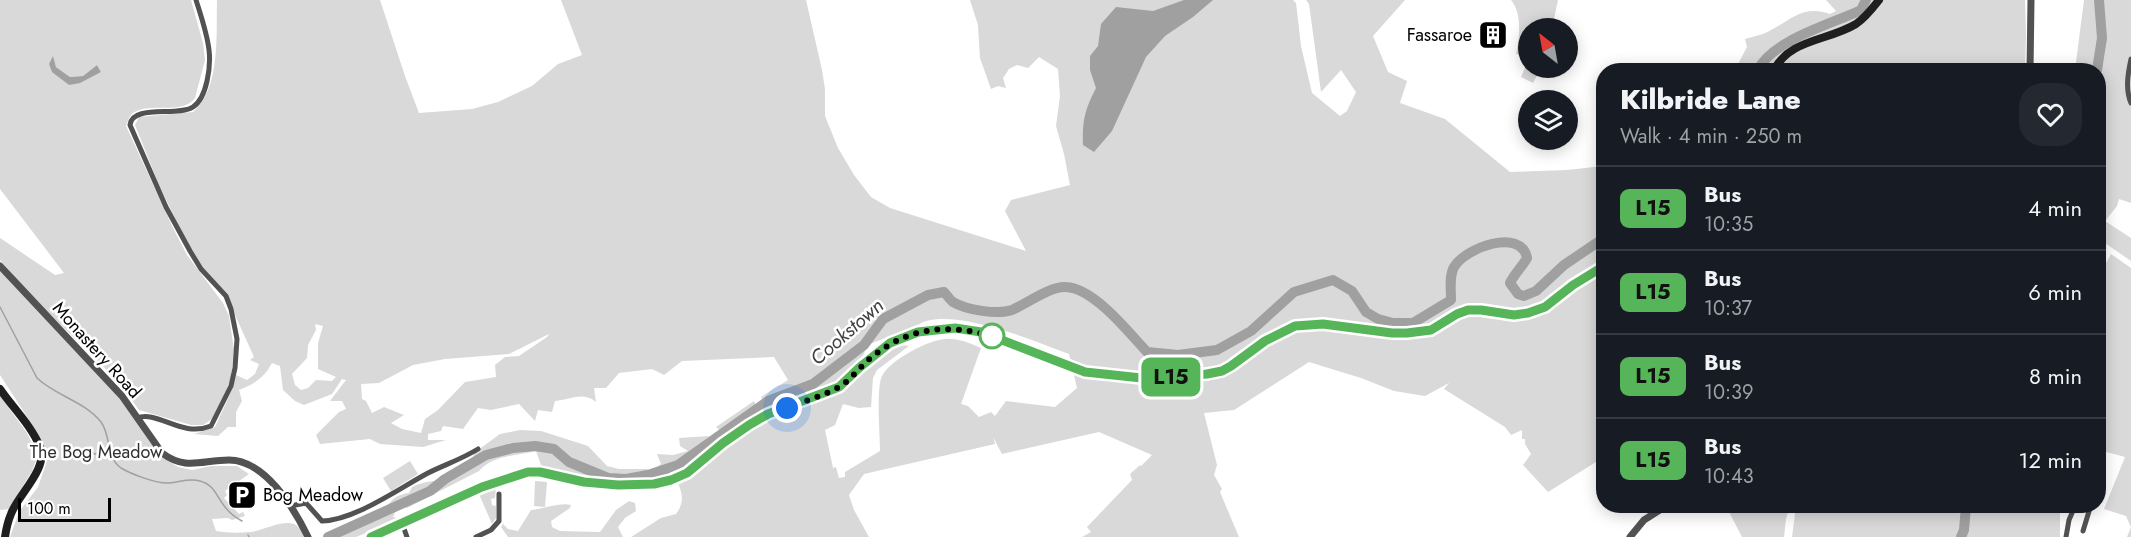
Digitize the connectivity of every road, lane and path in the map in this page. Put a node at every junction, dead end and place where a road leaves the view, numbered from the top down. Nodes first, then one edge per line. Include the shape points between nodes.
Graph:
1 (196, 0) edge
2 (1879, 0) edge
3 (2031, 0) edge
4 (2131, 59) edge
5 (1778, 63) edge
6 (2030, 63) edge
7 (2131, 103) edge
8 (0, 266) edge
9 (1596, 271) edge
10 (0, 389) edge
11 (137, 418) junction
12 (478, 449) dead end
13 (499, 494) dead end
14 (290, 506) junction
15 (1655, 513) edge
16 (2072, 513) edge
17 (2088, 513) edge
18 (402, 523) junction
19 (2083, 531) dead end
20 (5, 537) edge
21 (308, 537) edge
22 (371, 537) edge
23 (407, 537) edge
24 (476, 537) edge
25 (1630, 537) edge
26 (2066, 537) edge

1 - 11 street via 209,50 200,100 187,110 141,113 131,119 130,125 190,251 226,296 237,339 236,368 211,426 195,431 143,416
2 - 5 main road via 1857,24 1789,52
3 - 6 street
4 - 7 street via 2127,78
8 - 11 street, Monastery Road via 122,396
9 - 18 main road via 1545,307 1528,313 1468,310 1431,330 1407,333 1323,324 1295,326 1222,371 1207,374 1151,379 1085,372 981,332 955,328 918,332 890,343 839,387 749,425 687,473 671,480 618,485 528,472 482,487
10 - 20 main road via 42,450 38,468 11,513
11 - 14 street, Monastery Road via 170,459 189,465 229,460 251,465
12 - 14 street via 342,517 322,521 306,503
13 - 24 street via 500,521
14 - 21 street, Monastery Road
15 - 25 street
16 - 26 street
17 - 19 street
18 - 22 main road
18 - 23 street

